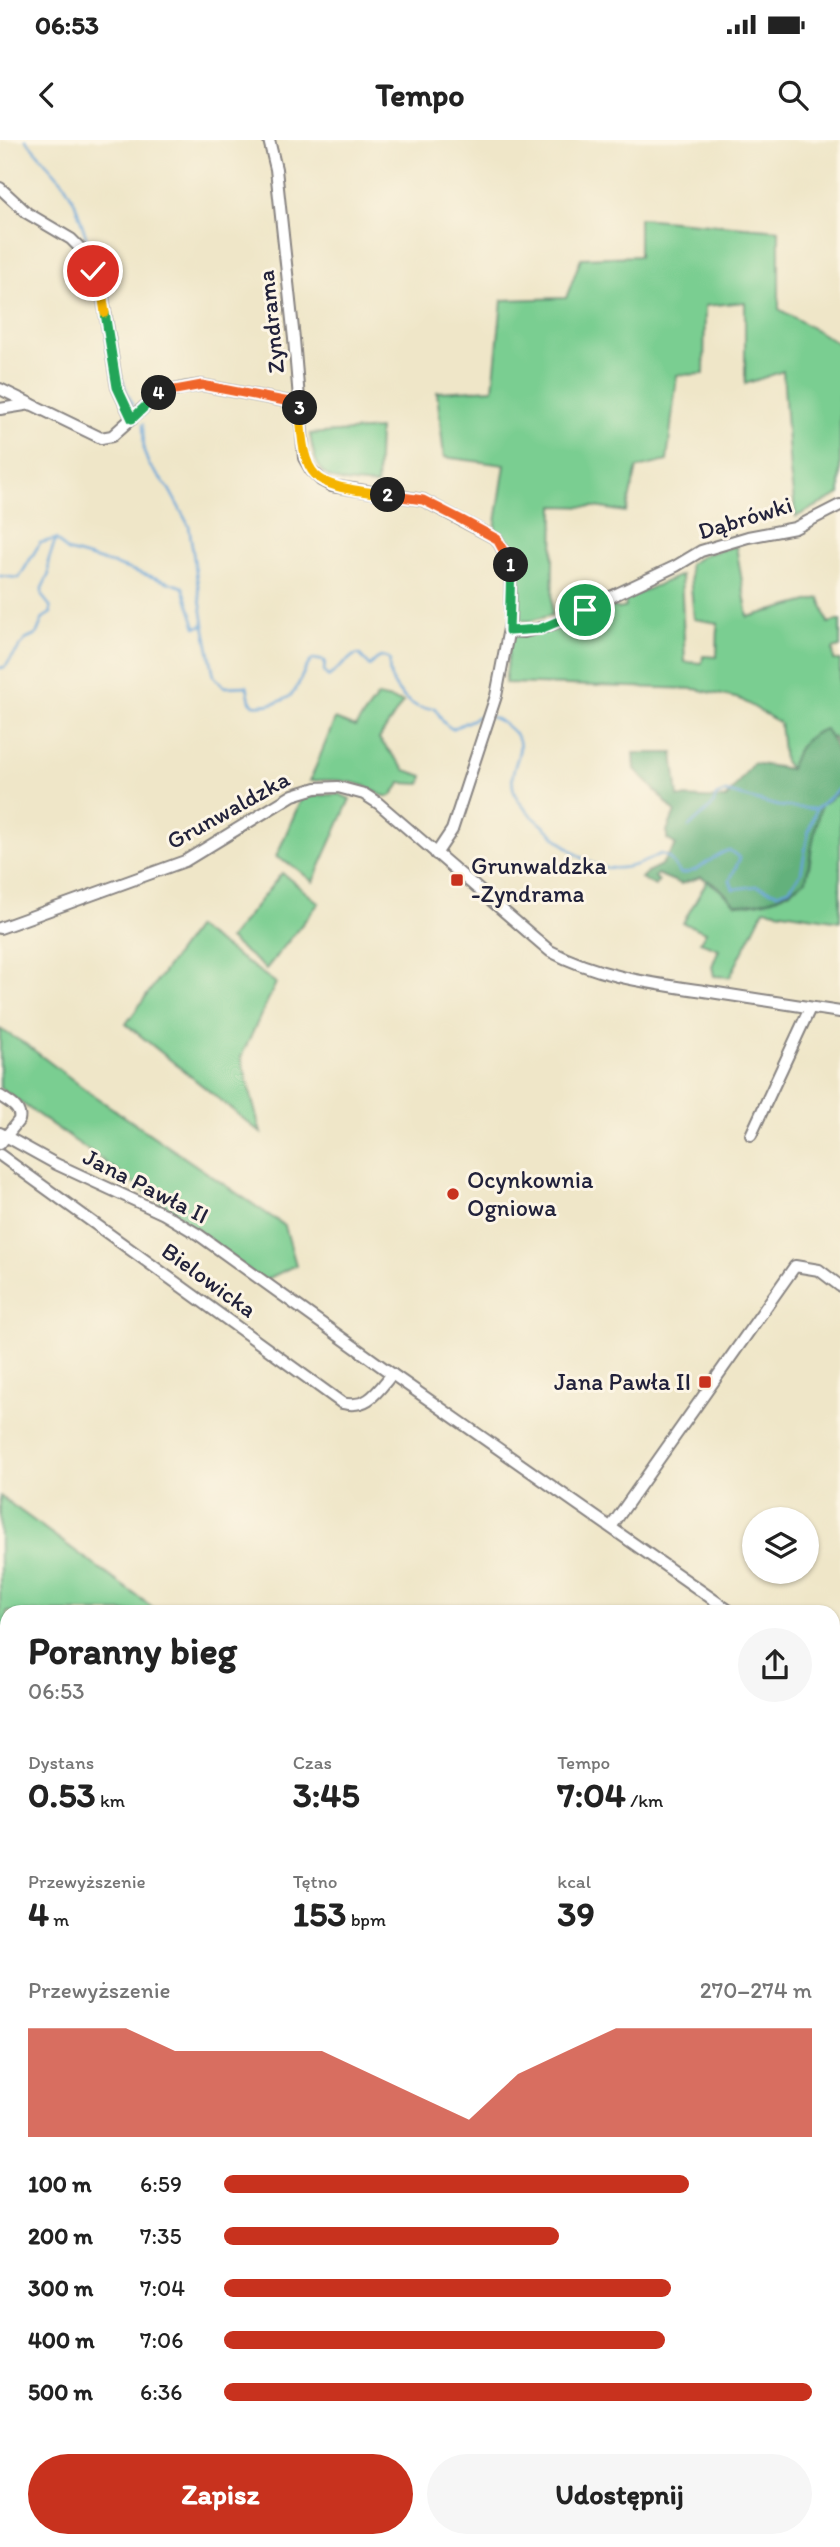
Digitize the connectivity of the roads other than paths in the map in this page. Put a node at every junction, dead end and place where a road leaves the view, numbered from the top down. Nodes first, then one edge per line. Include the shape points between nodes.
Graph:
1 (269, 140) edge
2 (0, 188) edge
3 (0, 388) edge
4 (31, 404) junction
5 (300, 404) junction
6 (0, 409) edge
7 (132, 419) junction
8 (840, 505) edge
9 (509, 631) junction
10 (436, 854) junction
11 (0, 928) edge
12 (810, 1008) junction
13 (840, 1012) edge
14 (0, 1096) edge
15 (751, 1135) dead end
16 (2, 1138) edge
17 (0, 1155) edge
18 (840, 1286) edge
19 (392, 1374) junction
20 (611, 1527) junction
21 (721, 1605) edge

1 - 5 street, Zyndrama via 276,169
2 - 7 street via 27,213 84,252 103,299 117,387
3 - 4 street
4 - 6 street
4 - 7 street via 101,438 112,436
5 - 7 street via 202,385 160,393
5 - 9 street, Zyndrama via 304,458 321,480 345,489 423,500 497,539 511,565
8 - 9 street, Dąbrówki via 794,528 701,551 549,626
9 - 10 street, Zyndrama via 489,719 452,830
10 - 11 street, Grunwaldzka via 364,794 338,787 316,788 293,794 184,861
10 - 12 street, Grunwaldzka via 550,951 572,963 621,978
12 - 13 street, Grunwaldzka
12 - 15 street
14 - 16 street via 20,1115
16 - 19 street, Jana Pawła II via 179,1223
17 - 19 street, Bielowicka via 342,1403 368,1401
18 - 20 street via 819,1270 795,1266
19 - 20 street, Jana Pawła II
20 - 21 street, Jana Pawła II

